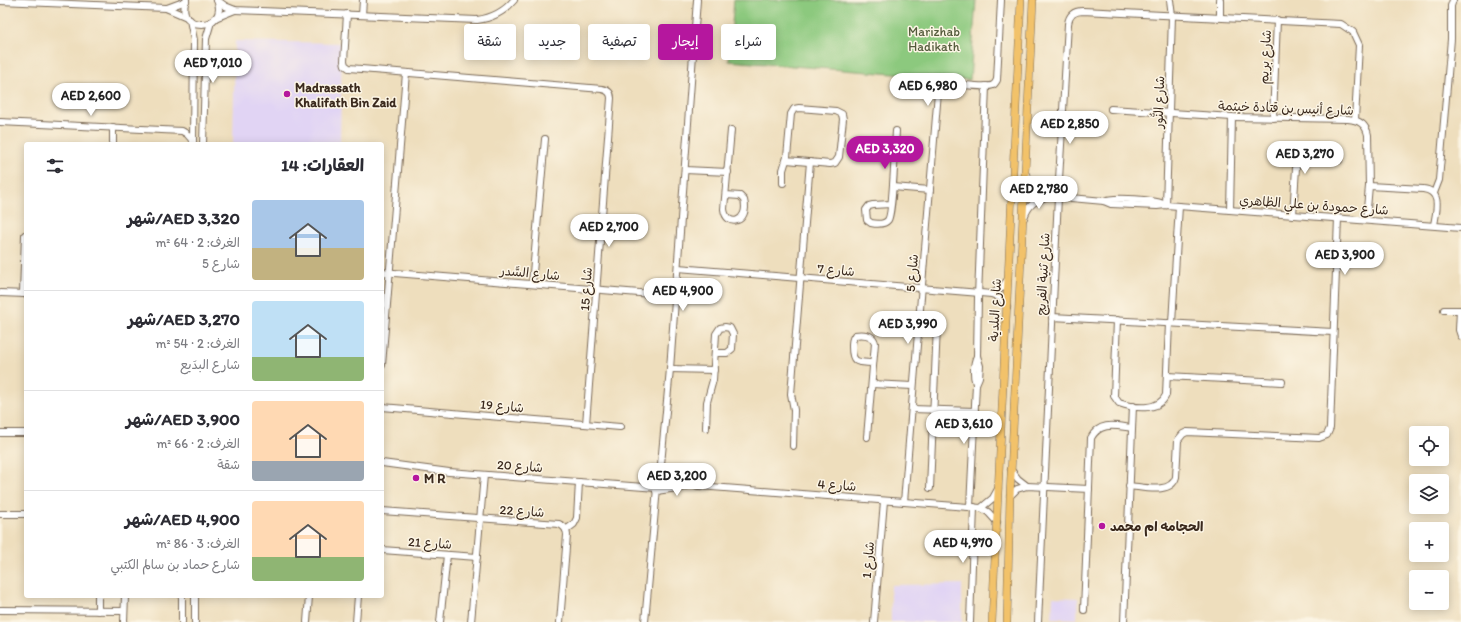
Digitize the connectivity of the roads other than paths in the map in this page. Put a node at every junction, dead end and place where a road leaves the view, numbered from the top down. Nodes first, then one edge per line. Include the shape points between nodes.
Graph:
1 (186, 0) edge
2 (217, 0) edge
3 (363, 0) edge
4 (514, 0) edge
5 (697, 0) edge
6 (1001, 0) edge
7 (1021, 0) edge
8 (1033, 0) edge
9 (1170, 0) edge
10 (1220, 0) edge
11 (1453, 0) edge
12 (0, 1) edge
13 (19, 1) edge
14 (166, 8) junction
15 (236, 10) junction
16 (348, 14) junction
17 (362, 15) junction
18 (1172, 16) junction
19 (1220, 17) junction
20 (188, 19) junction
21 (213, 20) junction
22 (1277, 20) junction
23 (406, 73) junction
24 (986, 86) junction
25 (1110, 109) dead end
26 (1170, 113) junction
27 (1232, 117) junction
28 (1273, 118) junction
29 (1355, 120) junction
30 (194, 121) junction
31 (0, 122) edge
32 (113, 127) junction
33 (732, 130) dead end
34 (182, 131) junction
35 (896, 131) dead end
36 (545, 139) dead end
37 (113, 142) edge
38 (193, 142) edge
39 (203, 142) edge
40 (787, 160) junction
41 (1339, 160) dead end
42 (810, 162) junction
43 (685, 170) junction
44 (728, 172) junction
45 (1025, 173) junction
46 (783, 183) dead end
47 (1369, 186) junction
48 (893, 187) junction
49 (930, 190) junction
50 (1434, 193) junction
51 (726, 195) junction
52 (1050, 196) junction
53 (1058, 197) junction
54 (891, 204) junction
55 (1166, 205) junction
56 (1178, 206) junction
57 (1230, 210) junction
58 (1293, 215) junction
59 (1338, 218) junction
60 (1023, 220) junction
61 (1366, 220) junction
62 (1434, 225) junction
63 (1461, 228) edge
64 (678, 268) junction
65 (384, 272) edge
66 (390, 272) junction
67 (801, 278) junction
68 (1008, 278) junction
69 (532, 284) junction
70 (922, 288) junction
71 (597, 289) junction
72 (0, 293) edge
73 (978, 293) junction
74 (24, 294) edge
75 (992, 294) junction
76 (676, 296) junction
77 (1007, 307) junction
78 (1444, 310) dead end
79 (1460, 310) edge
80 (1052, 317) junction
81 (1117, 320) junction
82 (1170, 323) junction
83 (937, 326) dead end
84 (1333, 332) junction
85 (1461, 336) edge
86 (384, 342) edge
87 (715, 353) junction
88 (873, 363) junction
89 (670, 369) junction
90 (714, 370) junction
91 (1167, 376) junction
92 (1282, 382) dead end
93 (872, 384) junction
94 (913, 386) junction
95 (1133, 406) junction
96 (384, 407) edge
97 (912, 409) junction
98 (933, 410) junction
99 (975, 411) junction
100 (586, 424) junction
101 (620, 427) dead end
102 (706, 428) dead end
103 (1132, 428) junction
104 (0, 432) edge
105 (24, 433) edge
106 (867, 437) dead end
107 (793, 446) dead end
108 (384, 463) edge
109 (1011, 470) junction
110 (484, 475) junction
111 (579, 482) junction
112 (1027, 486) junction
113 (1129, 486) junction
114 (1044, 487) junction
115 (657, 488) junction
116 (930, 488) dead end
117 (998, 489) junction
118 (1089, 490) junction
119 (1010, 496) junction
120 (884, 501) junction
121 (904, 502) junction
122 (972, 507) junction
123 (981, 508) junction
124 (384, 511) edge
125 (0, 514) edge
126 (24, 514) edge
127 (480, 518) junction
128 (997, 522) junction
129 (566, 530) junction
130 (384, 550) edge
131 (447, 555) junction
132 (477, 557) junction
133 (98, 598) edge
134 (125, 598) edge
135 (182, 598) edge
136 (195, 598) edge
137 (309, 598) edge
138 (358, 598) edge
139 (0, 610) edge
140 (1084, 610) dead end
141 (98, 611) junction
142 (124, 611) junction
143 (124, 622) edge
144 (182, 622) edge
145 (195, 622) edge
146 (307, 622) edge
147 (356, 622) edge
148 (440, 622) edge
149 (472, 622) edge
150 (560, 622) edge
151 (645, 622) edge
152 (874, 622) edge
153 (970, 622) edge
154 (992, 622) edge
155 (1007, 622) edge
156 (1038, 622) edge
157 (1124, 622) edge

1 - 14 street
1 - 20 street via 184,9
2 - 15 street
2 - 21 street via 218,11
3 - 17 street
4 - 17 street via 497,14 477,20
5 - 43 street
6 - 24 street via 997,80 993,85
7 - 68 main road, شارع البلدية
8 - 45 main road, شارع البلدية
9 - 18 street, شارع النُّور
10 - 19 street
11 - 50 street via 1439,180
12 - 13 street
13 - 14 street
14 - 20 street
15 - 16 street
15 - 21 street via 224,13
16 - 17 street
16 - 23 street via 345,65 352,69
18 - 19 street, شارع ثنية الفريج
18 - 26 street, شارع النُّور
18 - 53 street, شارع ثنية الفريج via 1083,11 1071,15 1068,24
19 - 22 street, شارع ثنية الفريج
20 - 21 street via 200,25
20 - 30 street via 194,40
21 - 39 street via 206,39
22 - 28 street, شارع بريم
22 - 29 street, شارع ثنية الفريج via 1334,22 1353,32 1359,45
23 - 66 street
23 - 71 street, شارع 15 via 609,92 611,98
24 - 49 street, شارع 5 via 946,84 940,88
24 - 73 street
25 - 26 street, شارع أنيس بن قتادة خيثمة
26 - 27 street, شارع أنيس بن قتادة خيثمة
26 - 55 street, شارع النُّور
27 - 28 street, شارع أنيس بن قتادة خيثمة
27 - 57 street
28 - 29 street, شارع أنيس بن قتادة خيثمة
29 - 47 street, شارع أنيس بن قتادة خيثمة via 1368,130
30 - 34 street
30 - 38 street
31 - 32 street
32 - 34 street
32 - 37 street
33 - 44 street
34 - 38 street
35 - 48 street
36 - 69 street
40 - 42 street
40 - 42 street via 791,114 794,110 799,108 838,111 843,119 838,159 833,164
40 - 46 street
41 - 58 street via 1304,159 1298,162
42 - 67 street
43 - 44 street
43 - 64 street
44 - 51 street
45 - 52 street, شارع حمودة بن علي الظاهري via 1035,188
45 - 60 main road, شارع البلدية
47 - 50 street via 1427,189
47 - 61 street, شارع أنيس بن قتادة خيثمة
48 - 49 street
48 - 54 street
49 - 70 street, شارع 5
50 - 62 street via 1437,200
51 - 51 street via 725,215 731,220 739,220 744,214 744,200 740,196
52 - 53 street, شارع حمودة بن علي الظاهري
52 - 60 street via 1034,202
53 - 55 street, شارع حمودة بن علي الظاهري via 1104,200 1113,198
53 - 80 street, شارع ثنية الفريج
54 - 54 street via 888,220 873,224 869,222 866,217 869,206
55 - 56 street, شارع حمودة بن علي الظاهري
56 - 57 street, شارع حمودة بن علي الظاهري
56 - 82 street
57 - 58 street, شارع حمودة بن علي الظاهري
58 - 59 street, شارع حمودة بن علي الظاهري
59 - 61 street, شارع حمودة بن علي الظاهري
59 - 84 street
60 - 109 main road, شارع البلدية
61 - 62 street, شارع حمودة بن علي الظاهري
62 - 63 street, شارع حمودة بن علي الظاهري
64 - 67 street, شارع 7
64 - 76 street
65 - 66 street, شارع السَّدر
66 - 69 street, شارع السَّدر
66 - 86 street
67 - 70 street, شارع 7
67 - 107 street via 791,394 794,410
68 - 75 street via 1002,288
68 - 77 main road, شارع البلدية
69 - 71 street, شارع السَّدر
70 - 73 street, شارع 7
70 - 94 street, شارع 5
71 - 76 street, شارع السَّدر
71 - 100 street, شارع 15
72 - 74 street
73 - 75 street, شارع 7
73 - 99 street via 977,356 980,370 976,384
75 - 77 street via 1001,298
76 - 89 street
77 - 117 main road, شارع البلدية
78 - 79 street
79 - 85 street
80 - 81 street
80 - 114 street, شارع ثنية الفريج
81 - 82 street
81 - 95 street via 1114,396 1119,403
82 - 84 street
82 - 91 street
83 - 98 street
84 - 113 street via 1330,428 1327,435 1319,438 1187,432 1178,440 1175,482 1160,488
87 - 87 street via 717,332 722,327 730,328 733,334 732,349 727,353
87 - 90 street
88 - 88 street via 874,338 856,335 852,340 852,356 857,361
88 - 93 street
89 - 90 street
89 - 115 street
90 - 102 street via 713,385 707,402
91 - 92 street
91 - 95 street via 1166,395 1161,403 1151,407
93 - 94 street
93 - 106 street
94 - 97 street, شارع 5
95 - 103 street
96 - 100 street, شارع 19
97 - 98 street
97 - 121 street, شارع 5
98 - 99 street
98 - 116 street
99 - 122 street
100 - 101 street, شارع 19
103 - 113 street
103 - 118 street via 1104,426 1094,433 1091,438
104 - 105 street
108 - 110 street, شارع 20
109 - 112 street
109 - 119 main road, شارع البلدية
110 - 111 street, شارع 20
110 - 127 street
111 - 115 street, شارع 20
111 - 129 street via 577,518
112 - 114 street
112 - 119 street via 1017,489
113 - 157 street
114 - 118 street
114 - 156 street, شارع ثنية الفريج
115 - 120 street, شارع 4 via 691,485
115 - 151 street
117 - 123 street
117 - 128 main road, شارع البلدية
118 - 140 street
119 - 155 main road, شارع البلدية
120 - 121 street, شارع 4
120 - 152 street, شارع 1
121 - 122 street, شارع 4
122 - 123 street, شارع 4
122 - 153 street
123 - 128 street
124 - 127 street, شارع 22
125 - 126 street
127 - 129 street, شارع 22 via 559,524
127 - 132 street
128 - 154 main road, شارع البلدية
129 - 150 street
130 - 131 street, شارع 21
131 - 132 street, شارع 21
131 - 148 street
132 - 149 street
133 - 141 street
134 - 142 street
135 - 144 street
136 - 145 street
137 - 146 street
138 - 147 street
139 - 141 street
141 - 142 street
142 - 143 street

